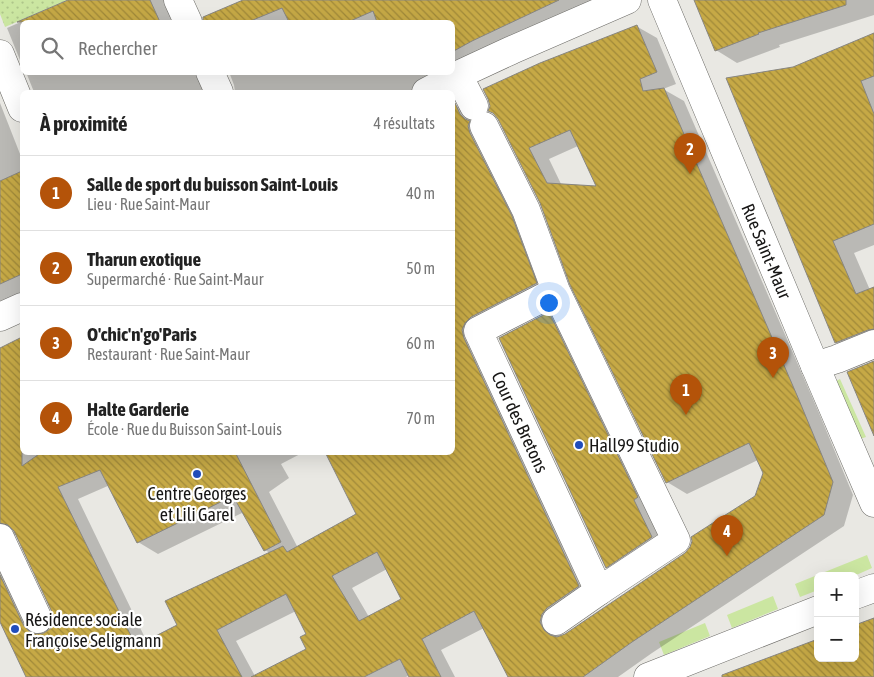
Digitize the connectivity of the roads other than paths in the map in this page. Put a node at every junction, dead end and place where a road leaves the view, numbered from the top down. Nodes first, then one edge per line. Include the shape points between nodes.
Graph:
1 (178, 0) edge
2 (628, 0) edge
3 (662, 0) edge
4 (187, 20) edge
5 (0, 54) edge
6 (211, 75) edge
7 (458, 75) junction
8 (218, 90) edge
9 (430, 90) edge
10 (20, 103) edge
11 (556, 291) junction
12 (20, 308) edge
13 (0, 317) edge
14 (874, 344) edge
15 (815, 366) junction
16 (874, 503) edge
17 (0, 538) edge
18 (874, 588) edge
19 (599, 591) junction
20 (859, 594) edge
21 (814, 612) edge
22 (38, 618) dead end
23 (556, 621) dead end
24 (648, 677) edge

1 - 4 street
2 - 7 street
3 - 15 street, Rue Saint-Maur
5 - 10 street
6 - 8 street
7 - 9 street
7 - 11 street via 526,210
11 - 19 street via 676,540
11 - 19 street, Cour des Bretons via 478,331
12 - 13 street
14 - 15 street
15 - 16 street, Rue Saint-Maur
17 - 22 street
18 - 20 street
19 - 23 street
21 - 24 street

